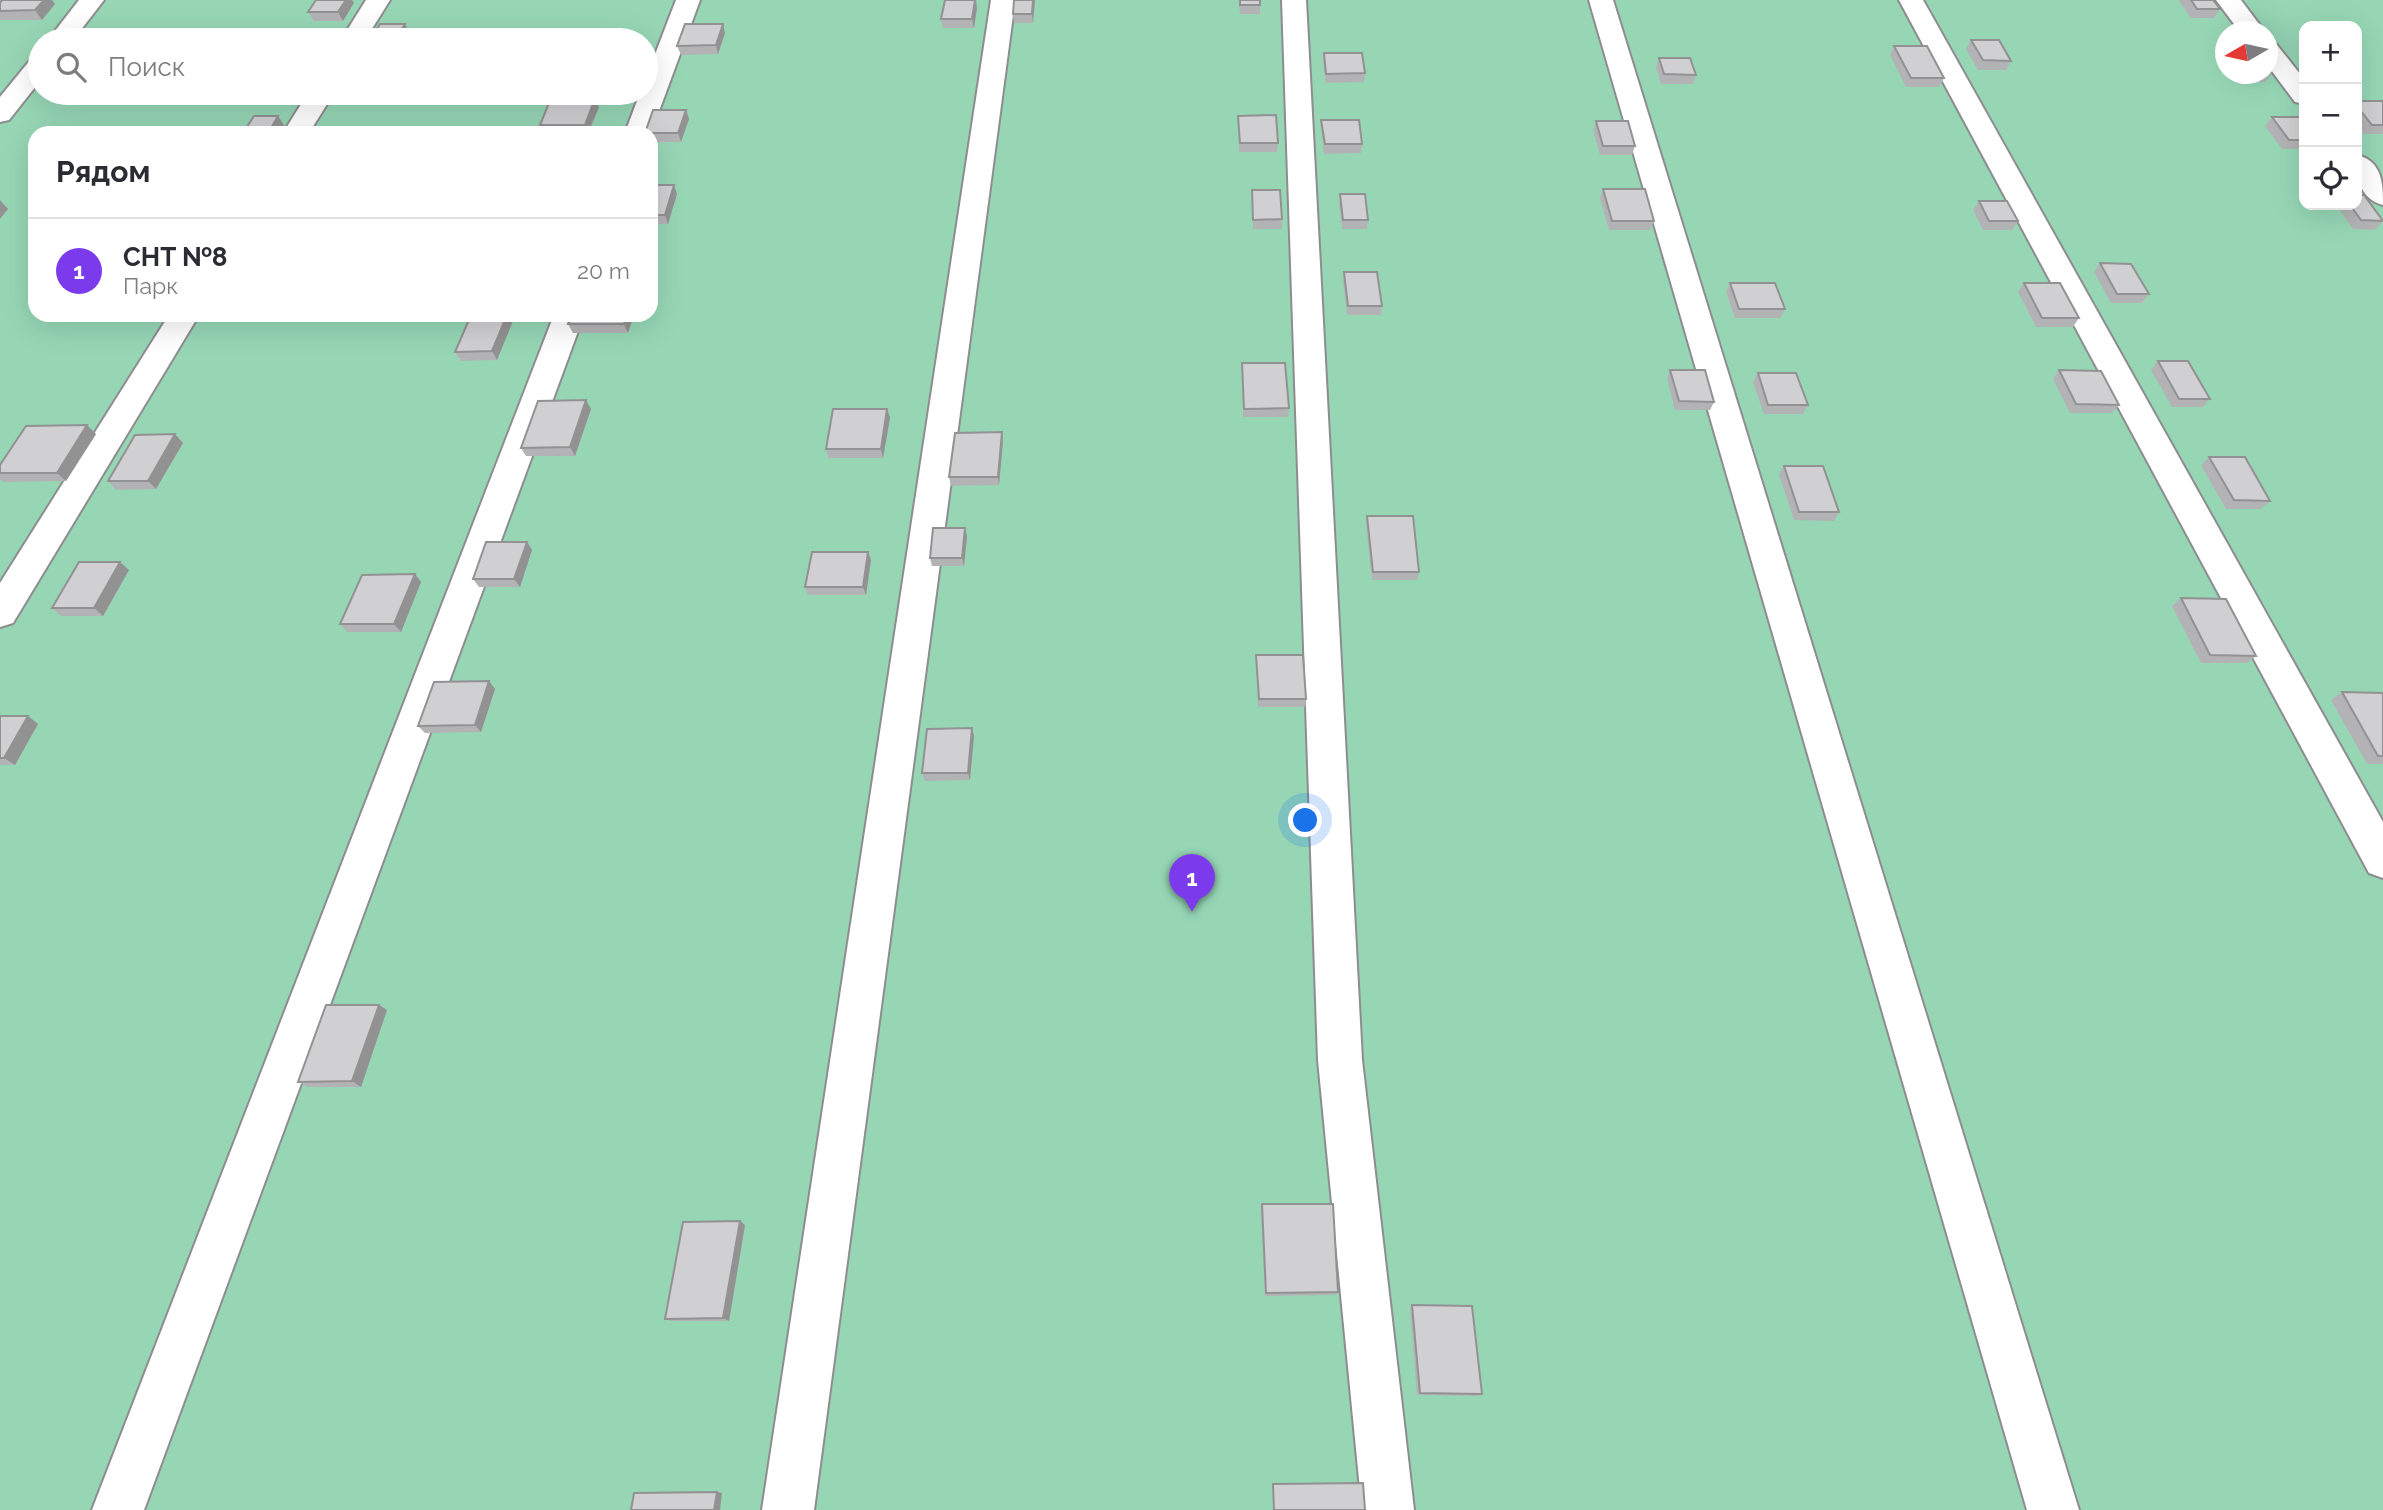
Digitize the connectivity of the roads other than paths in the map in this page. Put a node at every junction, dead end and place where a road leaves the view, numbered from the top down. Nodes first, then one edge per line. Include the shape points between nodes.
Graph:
1 (92, 0) edge
2 (378, 0) edge
3 (688, 0) edge
4 (1003, 0) edge
5 (1294, 0) edge
6 (1601, 0) edge
7 (1911, 0) edge
8 (2228, 0) edge
9 (2244, 21) edge
10 (70, 28) edge
11 (360, 28) edge
12 (2278, 64) edge
13 (28, 79) edge
14 (658, 80) edge
15 (2299, 90) edge
16 (314, 105) edge
17 (649, 105) edge
18 (0, 114) edge
19 (300, 126) edge
20 (641, 126) edge
21 (2362, 169) edge
22 (2383, 196) edge
23 (180, 322) edge
24 (566, 322) edge
25 (0, 613) edge
26 (2383, 860) edge
27 (118, 1510) edge
28 (788, 1510) edge
29 (1388, 1510) edge
30 (2053, 1510) edge

1 - 10 street
2 - 11 street
3 - 14 street
4 - 28 street
5 - 29 street via 1340,1060
6 - 30 street
7 - 26 street
8 - 9 street
12 - 15 street
13 - 18 street
16 - 19 street
17 - 20 street
21 - 22 street
23 - 25 street
24 - 27 street

